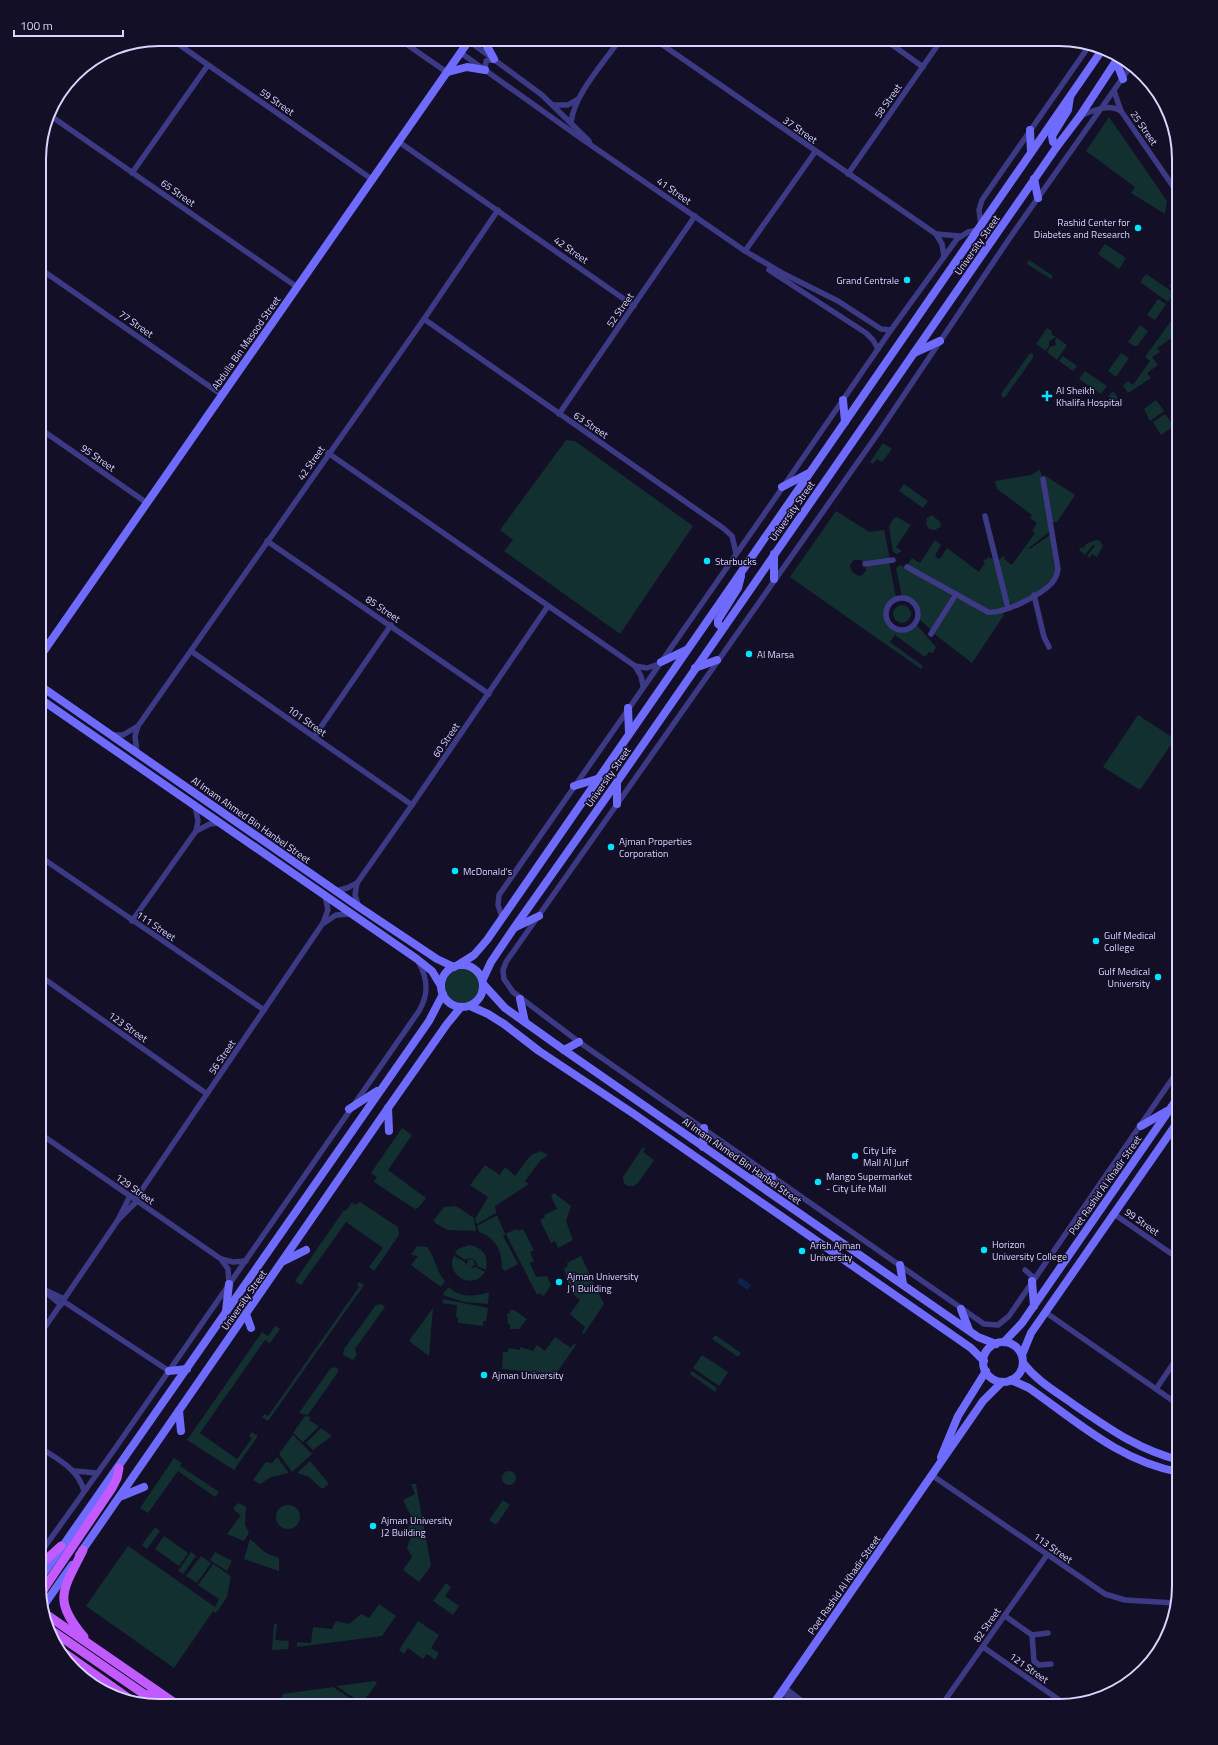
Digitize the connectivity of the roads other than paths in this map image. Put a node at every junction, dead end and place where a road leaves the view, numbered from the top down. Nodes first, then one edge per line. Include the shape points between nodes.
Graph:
1 (181, 46) edge
2 (410, 46) edge
3 (466, 46) edge
4 (478, 46) edge
5 (487, 46) edge
6 (615, 46) edge
7 (664, 46) edge
8 (894, 46) edge
9 (937, 46) edge
10 (1087, 49) edge
11 (461, 53) junction
12 (1099, 54) edge
13 (494, 59) junction
14 (1116, 62) edge
15 (1119, 63) edge
16 (208, 65) junction
17 (923, 67) junction
18 (485, 70) junction
19 (1128, 70) edge
20 (448, 73) junction
21 (1122, 79) junction
22 (1114, 91) junction
23 (1070, 96) junction
24 (579, 97) junction
25 (554, 105) junction
26 (1102, 108) junction
27 (1122, 111) junction
28 (1080, 116) junction
29 (54, 118) edge
30 (571, 122) junction
31 (1030, 130) junction
32 (400, 142) junction
33 (1058, 145) junction
34 (593, 146) junction
35 (815, 152) junction
36 (1031, 152) junction
37 (132, 172) junction
38 (848, 174) junction
39 (1034, 179) junction
40 (373, 180) junction
41 (1172, 185) edge
42 (1038, 198) junction
43 (498, 210) junction
44 (695, 216) junction
45 (980, 228) junction
46 (936, 234) junction
47 (960, 236) junction
48 (745, 251) junction
49 (944, 256) junction
50 (46, 273) edge
51 (297, 287) junction
52 (634, 306) junction
53 (424, 319) junction
54 (891, 330) junction
55 (940, 341) junction
56 (878, 349) junction
57 (914, 354) junction
58 (222, 395) junction
59 (843, 400) junction
60 (559, 414) junction
61 (845, 422) junction
62 (46, 433) edge
63 (328, 453) junction
64 (809, 472) junction
65 (1043, 479) dead end
66 (782, 487) junction
67 (147, 504) junction
68 (985, 516) dead end
69 (267, 541) junction
70 (736, 554) junction
71 (774, 554) junction
72 (893, 560) dead end
73 (865, 564) dead end
74 (907, 567) dead end
75 (741, 573) junction
76 (774, 579) junction
77 (956, 594) junction
78 (1034, 596) junction
79 (548, 606) junction
80 (916, 606) joint
81 (1008, 608) junction
82 (391, 625) junction
83 (723, 628) junction
84 (931, 634) dead end
85 (1049, 647) dead end
86 (46, 648) edge
87 (686, 650) junction
88 (191, 651) junction
89 (717, 660) junction
90 (660, 663) junction
91 (635, 666) junction
92 (695, 668) junction
93 (643, 686) junction
94 (46, 690) edge
95 (488, 694) junction
96 (46, 703) edge
97 (628, 708) junction
98 (138, 726) junction
99 (630, 733) junction
100 (111, 735) junction
101 (314, 737) junction
102 (137, 753) junction
103 (597, 779) junction
104 (617, 782) junction
105 (574, 786) junction
106 (617, 804) junction
107 (195, 805) junction
108 (412, 805) junction
109 (220, 823) junction
110 (196, 831) junction
111 (46, 861) edge
112 (357, 883) junction
113 (336, 891) junction
114 (325, 896) junction
115 (359, 907) junction
116 (352, 914) junction
117 (502, 916) junction
118 (540, 916) junction
119 (132, 921) junction
120 (323, 923) junction
121 (514, 928) junction
122 (417, 959) junction
123 (456, 966) junction
124 (46, 980) edge
125 (483, 982) junction
126 (442, 990) junction
127 (520, 999) junction
128 (470, 1006) junction
129 (461, 1008) junction
130 (264, 1010) junction
131 (525, 1022) junction
132 (579, 1042) junction
133 (564, 1050) junction
134 (1172, 1080) edge
135 (381, 1088) junction
136 (207, 1094) junction
137 (1172, 1106) edge
138 (388, 1108) junction
139 (349, 1109) junction
140 (1169, 1110) junction
141 (1141, 1126) junction
142 (704, 1128) junction
143 (1172, 1130) edge
144 (389, 1131) dead end
145 (46, 1138) edge
146 (703, 1147) junction
147 (772, 1177) junction
148 (751, 1179) junction
149 (134, 1199) junction
150 (1114, 1214) junction
151 (306, 1250) dead end
152 (1172, 1254) edge
153 (221, 1259) junction
154 (246, 1260) junction
155 (283, 1262) junction
156 (900, 1265) junction
157 (1025, 1270) dead end
158 (1033, 1280) junction
159 (229, 1284) junction
160 (903, 1284) junction
161 (46, 1292) edge
162 (63, 1302) junction
163 (1034, 1306) junction
164 (961, 1310) junction
165 (226, 1312) junction
166 (1045, 1312) junction
167 (246, 1314) junction
168 (46, 1326) edge
169 (251, 1328) dead end
170 (969, 1330) junction
171 (1000, 1343) junction
172 (1023, 1359) junction
173 (984, 1361) junction
174 (1172, 1365) edge
175 (187, 1369) junction
176 (986, 1370) junction
177 (169, 1371) junction
178 (1011, 1380) junction
179 (1002, 1382) junction
180 (1156, 1389) junction
181 (1172, 1400) edge
182 (179, 1411) junction
183 (181, 1431) dead end
184 (46, 1452) edge
185 (1172, 1458) edge
186 (119, 1468) junction
187 (74, 1471) junction
188 (1172, 1471) edge
189 (97, 1473) junction
190 (933, 1476) junction
191 (144, 1487) dead end
192 (84, 1491) junction
193 (122, 1496) junction
194 (46, 1545) edge
195 (61, 1546) junction
196 (83, 1550) junction
197 (1048, 1555) junction
198 (46, 1560) edge
199 (46, 1569) edge
200 (46, 1586) edge
201 (47, 1601) edge
202 (1171, 1603) edge
203 (1005, 1616) junction
204 (51, 1617) edge
205 (1048, 1633) dead end
206 (57, 1634) edge
207 (1032, 1635) junction
208 (90, 1644) junction
209 (983, 1647) junction
210 (73, 1659) edge
211 (76, 1663) edge
212 (79, 1664) junction
213 (1051, 1664) dead end
214 (783, 1690) junction
215 (119, 1691) edge
216 (164, 1696) junction
217 (168, 1699) edge
218 (777, 1699) edge
219 (795, 1699) edge
220 (797, 1699) edge
221 (946, 1699) edge
222 (1059, 1699) edge

1 - 16 street, 59 Street
2 - 20 street
3 - 11 street, Abdulla Bin Masood Street
4 - 13 street, 41 Street
5 - 13 street
6 - 24 street
7 - 35 street, 37 Street
8 - 17 street
9 - 17 street, 58 Street
10 - 31 street
11 - 18 street, 41 Street
11 - 20 street, Abdulla Bin Masood Street
12 - 23 street, University Street
13 - 18 street via 486,61
13 - 25 street, 41 Street
14 - 28 street, University Street
15 - 21 street
16 - 37 street
16 - 40 street, 59 Street
17 - 38 street, 58 Street
18 - 20 street via 467,67
18 - 34 street, 41 Street
19 - 21 street
20 - 32 street, Abdulla Bin Masood Street
21 - 22 street
22 - 26 street
22 - 27 street, 25 Street
23 - 33 street via 1068,110 1052,136 1053,142
23 - 36 street, University Street
24 - 25 street via 568,105
24 - 30 street
25 - 30 street, 41 Street
26 - 27 street, 25 Street
26 - 28 street, 25 Street
26 - 42 street
27 - 41 street, 25 Street
28 - 33 street, University Street
29 - 37 street, 65 Street
30 - 34 street, 41 Street
31 - 36 street
31 - 45 street via 982,200 979,210
32 - 40 street, Abdulla Bin Masood Street
32 - 43 street, 42 Street
33 - 39 street, University Street
34 - 44 street, 41 Street
35 - 38 street, 37 Street
35 - 48 street
36 - 45 street, University Street
37 - 51 street, 65 Street
38 - 46 street, 37 Street
39 - 42 street
39 - 57 street, University Street
40 - 51 street, Abdulla Bin Masood Street
42 - 55 street
43 - 52 street, 42 Street
43 - 53 street, 42 Street
44 - 48 street, 41 Street
44 - 52 street, 52 Street
45 - 47 street
45 - 61 street, University Street
46 - 47 street, 37 Street
46 - 49 street via 942,244
47 - 49 street
48 - 54 street, 41 Street via 838,301 881,329
48 - 56 street, 41 Street via 772,272 866,333
49 - 54 street
50 - 58 street, 77 Street
51 - 58 street, Abdulla Bin Masood Street
52 - 60 street, 52 Street
53 - 60 street, 63 Street
53 - 63 street, 42 Street
54 - 56 street
55 - 57 street
55 - 76 street via 879,432
56 - 59 street
57 - 71 street, University Street
58 - 67 street, Abdulla Bin Masood Street
59 - 61 street
59 - 66 street
60 - 70 street, 63 Street via 723,528 732,536
61 - 64 street, University Street
62 - 67 street, 95 Street
63 - 69 street, 42 Street
63 - 79 street
64 - 66 street
64 - 75 street, University Street
65 - 78 street via 1058,569 1053,582
66 - 70 street
67 - 86 street, Abdulla Bin Masood Street
68 - 81 street
69 - 82 street, 85 Street
69 - 88 street, 42 Street
70 - 90 street
71 - 76 street
71 - 83 street, University Street
72 - 73 street
74 - 77 street
75 - 83 street via 738,588 718,620 718,624
75 - 87 street, University Street
76 - 89 street
77 - 81 street via 988,612 1000,612
77 - 84 street
78 - 81 street
78 - 85 street via 1045,641
79 - 91 street
79 - 95 street, 60 Street
80 - 80 street via 909,600 895,599 886,610 889,624 901,630 910,627 916,620
82 - 95 street, 85 Street
82 - 101 street
83 - 92 street, University Street
87 - 90 street
87 - 99 street, University Street
88 - 98 street, 42 Street
88 - 101 street, 101 Street
89 - 92 street
89 - 106 street
90 - 91 street via 647,668
90 - 93 street
91 - 93 street
92 - 104 street, University Street
93 - 97 street
94 - 100 street, Al Imam Ahmed Bin Hanbel Street
95 - 108 street, 60 Street
96 - 107 street, Al Imam Ahmed Bin Hanbel Street
97 - 99 street
97 - 105 street
98 - 100 street via 123,734
98 - 102 street, 42 Street via 135,742
99 - 103 street, University Street
100 - 102 street, Al Imam Ahmed Bin Hanbel Street
101 - 108 street, 101 Street
102 - 113 street, Al Imam Ahmed Bin Hanbel Street
103 - 105 street
103 - 117 street, University Street
104 - 106 street
104 - 121 street, University Street
105 - 117 street via 499,895 498,905
106 - 118 street
107 - 109 street, Al Imam Ahmed Bin Hanbel Street
107 - 110 street via 198,815
108 - 112 street, 60 Street
109 - 110 street via 210,824
109 - 114 street, Al Imam Ahmed Bin Hanbel Street
110 - 119 street
111 - 119 street, 111 Street
112 - 113 street
112 - 115 street via 355,895
113 - 115 street, Al Imam Ahmed Bin Hanbel Street
114 - 116 street, Al Imam Ahmed Bin Hanbel Street
114 - 120 street, 56 Street via 328,910
115 - 123 street, Al Imam Ahmed Bin Hanbel Street via 437,959
116 - 120 street via 336,915
116 - 122 street, Al Imam Ahmed Bin Hanbel Street
117 - 123 street, University Street via 481,948
118 - 121 street
118 - 127 street via 506,962 503,970 508,986
119 - 130 street, 111 Street
120 - 130 street, 56 Street
121 - 125 street, University Street via 496,954
122 - 126 street, Al Imam Ahmed Bin Hanbel Street via 432,971
122 - 139 street via 426,980 423,1004
123 - 125 street via 464,965 476,969
123 - 126 street via 446,973
124 - 136 street, 123 Street
125 - 128 street via 480,998
125 - 131 street, Al Imam Ahmed Bin Hanbel Street via 497,1001
126 - 129 street via 452,1005
126 - 135 street, University Street via 433,1015
127 - 131 street
127 - 132 street
128 - 129 street
128 - 173 street via 504,1024 539,1051 971,1348
129 - 138 street, University Street
130 - 136 street, 56 Street
131 - 133 street, Al Imam Ahmed Bin Hanbel Street
132 - 133 street
132 - 142 street
133 - 146 street, Al Imam Ahmed Bin Hanbel Street
134 - 141 street
135 - 139 street
135 - 165 street, University Street
136 - 149 street, 56 Street
137 - 140 street, Poet Rashid Al Khadir Street
138 - 144 street
138 - 155 street, University Street
139 - 154 street
140 - 141 street
140 - 163 street, Poet Rashid Al Khadir Street
141 - 158 street
142 - 146 street
142 - 147 street
143 - 150 street
145 - 149 street, 129 Street
146 - 148 street, Al Imam Ahmed Bin Hanbel Street
147 - 148 street
147 - 156 street
148 - 160 street, Al Imam Ahmed Bin Hanbel Street
149 - 153 street, 129 Street
149 - 162 street, 56 Street
150 - 152 street, 99 Street
150 - 166 street
151 - 155 street
153 - 154 street, 129 Street via 233,1262
153 - 159 street via 228,1269
154 - 159 street
155 - 167 street, University Street
156 - 160 street
156 - 164 street
157 - 158 street
158 - 163 street
158 - 164 street via 1009,1316 998,1325 984,1324
159 - 165 street
159 - 177 street
160 - 170 street, Al Imam Ahmed Bin Hanbel Street
161 - 162 street
162 - 168 street, 56 Street
162 - 177 street
163 - 171 street, Poet Rashid Al Khadir Street via 1018,1329
164 - 170 street
165 - 175 street, University Street
166 - 172 street via 1028,1338
166 - 180 street
167 - 169 street
167 - 182 street, University Street
170 - 171 street, Al Imam Ahmed Bin Hanbel Street via 982,1339
171 - 172 street via 1017,1348
171 - 173 street via 987,1351
172 - 178 street via 1017,1376
172 - 185 street via 1038,1379 1118,1435 1149,1451
173 - 176 street
174 - 180 street
175 - 177 street
175 - 186 street, University Street
176 - 179 street via 992,1378
176 - 190 street, Poet Rashid Al Khadir Street via 958,1416
177 - 189 street
178 - 179 street
178 - 188 street via 1029,1388 1129,1457 1156,1468
179 - 190 street, Poet Rashid Al Khadir Street via 983,1401
180 - 181 street
182 - 183 street
182 - 193 street, University Street
184 - 187 street
186 - 195 street, University Street
186 - 200 main road via 112,1488
187 - 189 street
187 - 192 street
189 - 192 street
190 - 197 street, 113 Street
190 - 214 street, Poet Rashid Al Khadir Street
191 - 193 street
192 - 194 street
193 - 196 street, University Street
195 - 198 main road
195 - 199 street, University Street
196 - 201 street, University Street
196 - 208 main road via 65,1588 63,1605 72,1622
197 - 202 street, 113 Street via 1114,1598 1135,1602
197 - 203 street, 82 Street
203 - 207 street
203 - 209 street, 82 Street
204 - 208 main road
205 - 207 street
206 - 216 main road via 144,1694
207 - 213 street via 1034,1661 1039,1665
208 - 216 main road
209 - 221 street, 82 Street
209 - 222 street, 121 Street
210 - 212 main road
211 - 212 main road
212 - 215 main road
214 - 218 street, Poet Rashid Al Khadir Street
214 - 219 street
214 - 220 street
216 - 217 main road

